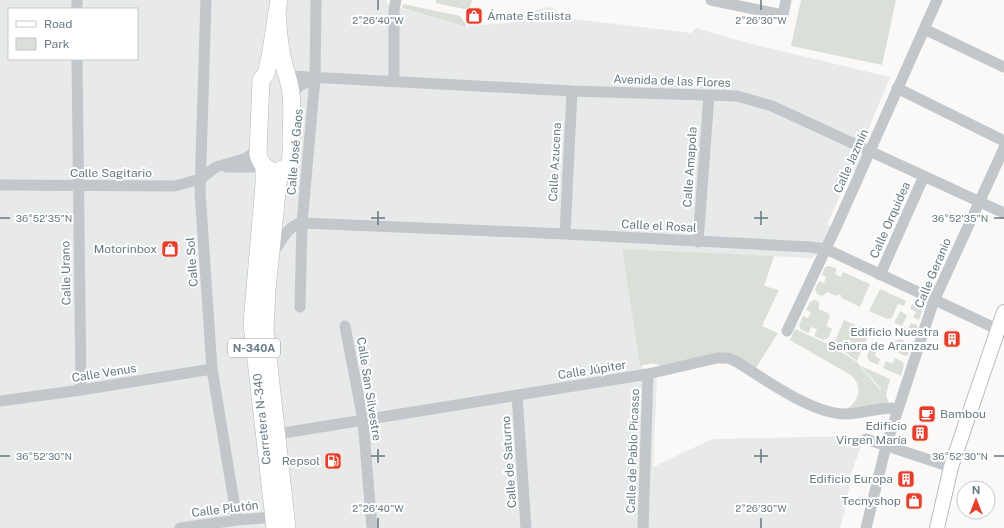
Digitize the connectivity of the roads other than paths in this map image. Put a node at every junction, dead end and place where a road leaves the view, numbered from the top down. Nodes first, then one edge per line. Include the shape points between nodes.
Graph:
1 (206, 0) edge
2 (316, 0) edge
3 (396, 0) edge
4 (711, 0) edge
5 (786, 0) edge
6 (937, 0) edge
7 (278, 7) edge
8 (924, 28) junction
9 (77, 60) edge
10 (1004, 67) edge
11 (266, 74) junction
12 (289, 76) junction
13 (315, 78) junction
14 (394, 81) junction
15 (897, 88) junction
16 (572, 92) junction
17 (709, 95) junction
18 (292, 96) junction
19 (1004, 141) edge
20 (258, 148) junction
21 (1004, 148) edge
22 (870, 151) junction
23 (216, 167) junction
24 (264, 167) junction
25 (282, 170) junction
26 (924, 176) junction
27 (200, 179) junction
28 (0, 185) edge
29 (78, 186) junction
30 (979, 201) junction
31 (1004, 213) edge
32 (302, 223) junction
33 (565, 234) junction
34 (698, 242) junction
35 (826, 249) junction
36 (270, 259) junction
37 (880, 275) junction
38 (934, 300) junction
39 (300, 307) dead end
40 (1004, 312) edge
41 (346, 326) dead end
42 (997, 329) junction
43 (787, 330) dead end
44 (212, 369) junction
45 (648, 374) junction
46 (81, 390) junction
47 (517, 395) junction
48 (0, 401) edge
49 (898, 408) junction
50 (363, 420) junction
51 (277, 434) junction
52 (866, 439) dead end
53 (886, 446) junction
54 (951, 467) junction
55 (237, 520) junction
56 (274, 522) edge
57 (180, 528) edge
58 (287, 528) edge
59 (372, 528) edge
60 (526, 528) edge
61 (643, 528) edge
62 (866, 528) edge
63 (937, 528) edge

1 - 27 street, Calle Sol
2 - 13 street, Calle José Gaos
3 - 14 street
4 - 5 street via 783,15
6 - 8 street, Calle Jazmín
7 - 11 highway, Carretera N-340 / N-340A
7 - 12 highway, Carretera N-340 / N-340A via 282,57
8 - 10 street
8 - 15 street, Calle Jazmín
9 - 29 street, Calle Urano
11 - 12 highway via 270,71 280,71
11 - 20 highway, Carretera N-340 / N-340A via 261,80
12 - 13 street, Avenida de las Flores
12 - 18 highway, Carretera N-340 / N-340A
13 - 14 street, Avenida de las Flores
13 - 18 street via 299,86
13 - 32 street, Calle José Gaos
14 - 16 street, Avenida de las Flores
15 - 19 street
15 - 22 street, Calle Jazmín
16 - 17 street, Avenida de las Flores
16 - 33 street, Calle Azucena
17 - 22 street, Avenida de las Flores via 737,96 772,106
17 - 34 street, Calle Amapola
18 - 25 highway, Carretera N-340 / N-340A via 291,153 289,164
20 - 23 street, Calle Sagitario via 247,158
20 - 24 highway, Carretera N-340 / N-340A via 259,162
21 - 30 street, Calle Geranio
22 - 26 street, Avenida de las Flores
22 - 35 street, Calle Jazmín
23 - 24 street
23 - 27 street, Calle Sagitario
24 - 25 highway via 274,171
24 - 56 highway, Carretera N-340 / N-340A via 252,324
25 - 36 highway, N-340A via 278,183
26 - 30 street, Avenida de las Flores
26 - 37 street, Calle Orquídea
27 - 29 street, Calle Sagitario via 175,186
27 - 44 street, Calle Sol
28 - 29 street, Calle Sagitario
29 - 46 street, Calle Urano
30 - 31 street, Avenida de las Flores
30 - 38 street, Calle Geranio
32 - 33 street, Calle el Rosal
32 - 36 street via 295,224 289,230
32 - 39 street, Calle José Gaos
33 - 34 street, Calle el Rosal
34 - 35 street, Calle el Rosal
35 - 37 street, Calle el Rosal
35 - 43 street, Calle Jazmín
36 - 51 highway, N-340A via 265,330
37 - 38 street, Calle el Rosal
38 - 42 street, Calle el Rosal
38 - 49 street, Calle Geranio
40 - 42 main road
41 - 50 street, Calle San Silvestre
42 - 54 main road
44 - 46 street, Calle Venus
44 - 55 street, Calle Sol
45 - 47 street, Calle Júpiter
45 - 49 street, Calle Júpiter via 717,358 728,358 798,400 833,412 846,414 888,407
45 - 61 street, Calle de Pablo Picasso
46 - 48 street, Calle Venus
47 - 50 street, Calle Júpiter
47 - 60 street, Calle de Saturno
49 - 53 street, Calle Geranio
50 - 51 street, Calle Júpiter
50 - 59 street, Calle San Silvestre
51 - 58 highway, N-340A
52 - 53 street
53 - 54 street
53 - 62 street, Calle Geranio
54 - 63 main road
55 - 56 street, Calle Plutón
55 - 57 street, Calle Plutón

